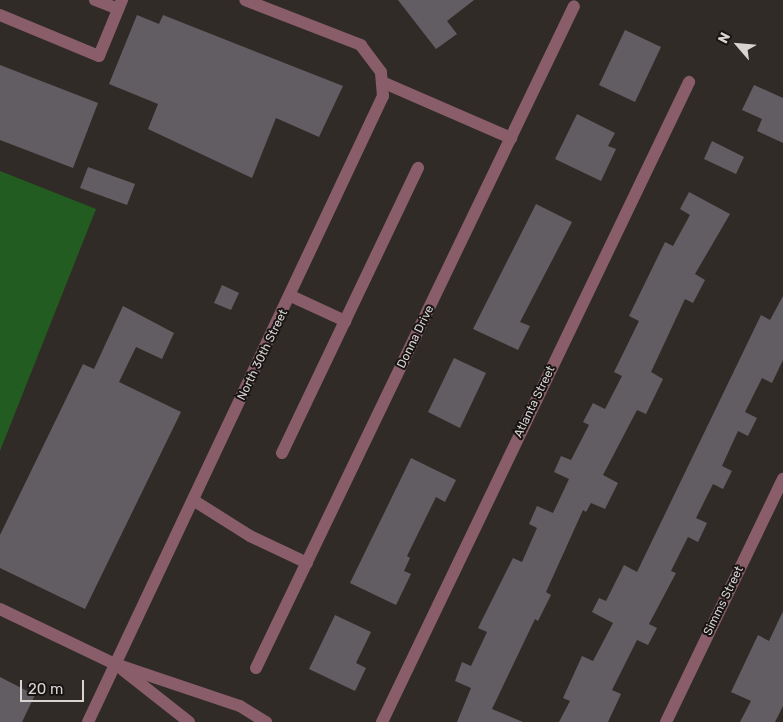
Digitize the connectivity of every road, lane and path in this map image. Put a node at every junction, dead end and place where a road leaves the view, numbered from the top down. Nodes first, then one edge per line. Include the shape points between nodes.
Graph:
1 (95, 0) edge
2 (245, 0) edge
3 (120, 5) edge
4 (574, 6) dead end
5 (0, 15) edge
6 (382, 82) junction
7 (689, 82) dead end
8 (511, 138) junction
9 (418, 168) dead end
10 (291, 296) junction
11 (345, 321) junction
12 (282, 453) dead end
13 (783, 479) edge
14 (194, 500) junction
15 (307, 563) junction
16 (0, 609) edge
17 (115, 664) junction
18 (256, 668) dead end
19 (88, 722) edge
20 (189, 722) edge
21 (266, 722) edge
22 (382, 722) edge
23 (666, 722) edge

1 - 3 street
2 - 6 street via 361,45 381,72
3 - 5 street via 99,56
4 - 8 street, Donna Drive
6 - 8 street
6 - 10 street, North 30th Street via 383,96 368,135
7 - 22 street, Atlanta Street
8 - 15 street, Donna Drive
9 - 11 street
10 - 11 street
10 - 14 street, North 30th Street
11 - 12 street
13 - 23 street, Simms Street
14 - 15 street via 250,536
14 - 17 street, North 30th Street
15 - 18 street, Donna Drive
16 - 17 street
17 - 19 street, North 30th Street
17 - 20 street
17 - 21 street via 240,706

